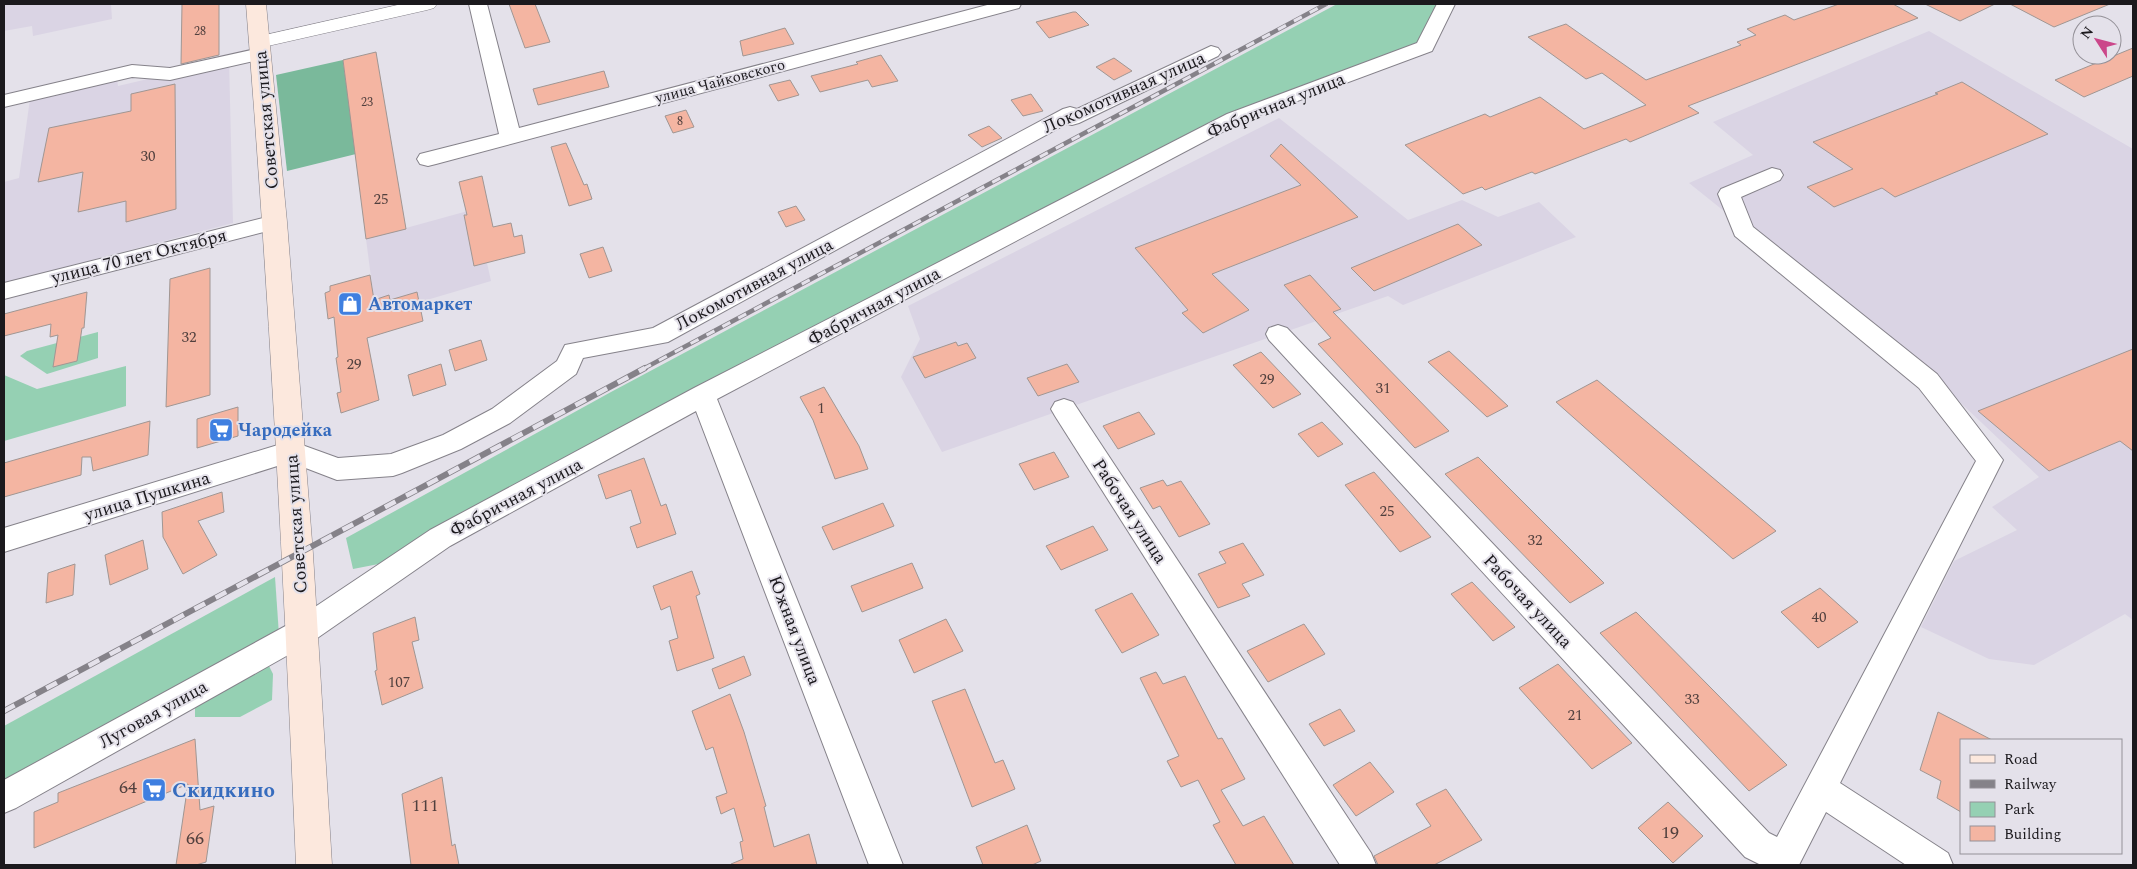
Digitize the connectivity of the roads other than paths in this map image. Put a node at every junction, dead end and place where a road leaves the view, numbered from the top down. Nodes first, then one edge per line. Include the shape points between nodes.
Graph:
1 (256, 4) edge
2 (427, 4) edge
3 (478, 4) edge
4 (1012, 4) edge
5 (1446, 4) edge
6 (259, 48) junction
7 (1211, 52) dead end
8 (4, 101) edge
9 (510, 136) junction
10 (428, 158) dead end
11 (1772, 175) dead end
12 (275, 222) junction
13 (4, 291) edge
14 (1278, 334) dead end
15 (704, 395) junction
16 (1064, 409) dead end
17 (290, 451) junction
18 (4, 540) edge
19 (302, 632) junction
20 (1820, 790) junction
21 (4, 797) edge
22 (1782, 862) edge
23 (314, 865) edge
24 (886, 865) edge
25 (1359, 865) edge
26 (1936, 865) edge

1 - 6 main road, Советская улица
2 - 6 street
3 - 9 street
4 - 9 street, улица Чайковского
5 - 15 street, Фабричная улица via 1425,47 1234,118
6 - 8 street via 170,74 132,70
6 - 12 main road, Советская улица
7 - 17 street, Локомотивная улица via 1072,119 1070,114 659,336 574,351 567,367 501,416 452,442 393,465 337,469
9 - 10 street, улица Чайковского
11 - 20 street via 1729,194 1743,231 1928,381 1990,460
12 - 13 street, улица 70 лет Октября
12 - 17 main road, Советская улица
14 - 22 street, Рабочая улица via 1757,845
15 - 19 street, Фабричная улица via 440,538
15 - 24 street, Южная улица
16 - 25 street, Рабочая улица
17 - 18 street, улица Пушкина
17 - 19 main road, Советская улица
19 - 21 street, Луговая улица
19 - 23 main road, Советская улица
20 - 22 street
20 - 26 street

